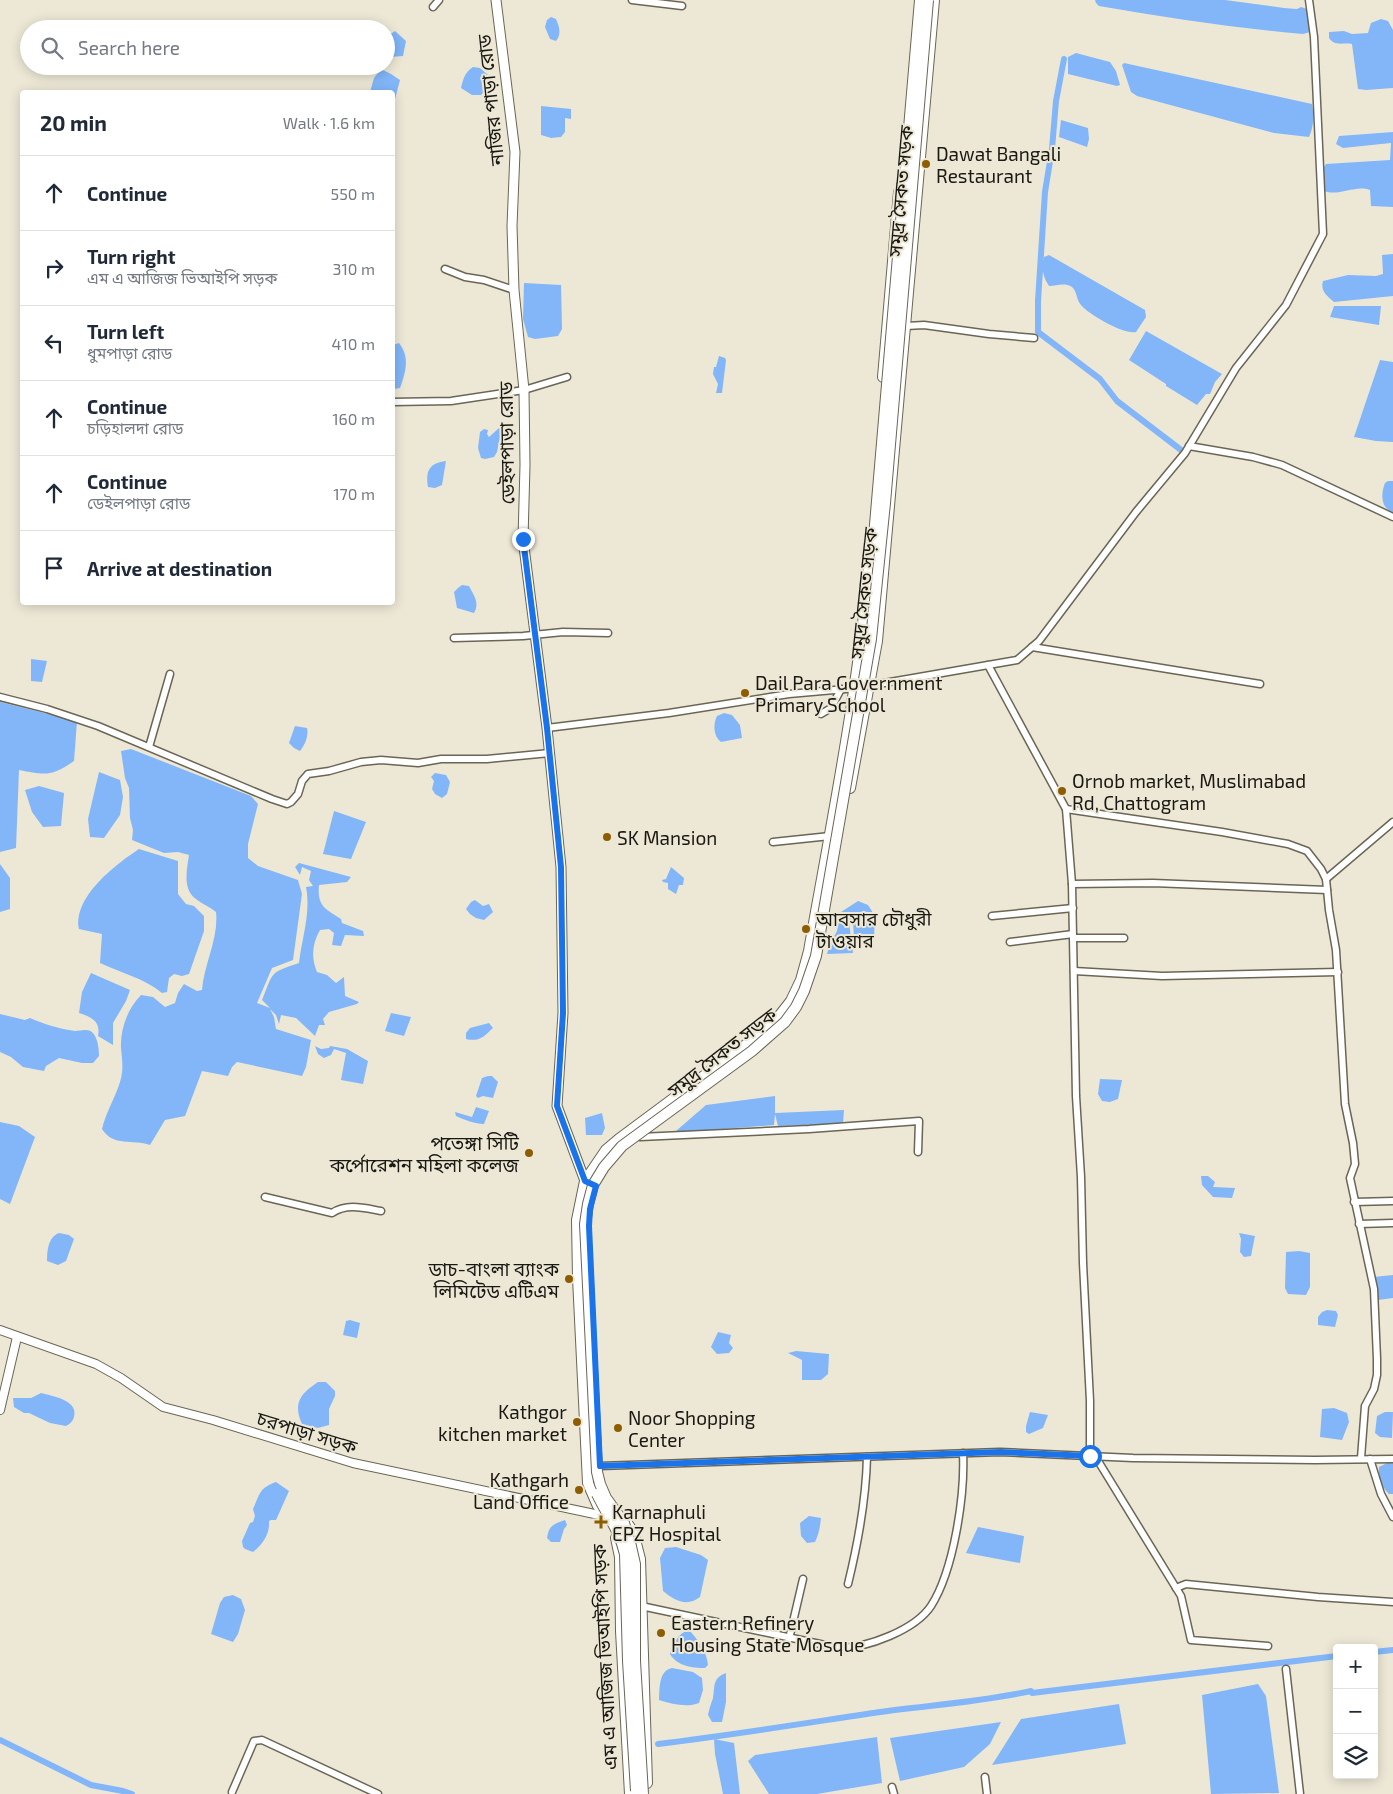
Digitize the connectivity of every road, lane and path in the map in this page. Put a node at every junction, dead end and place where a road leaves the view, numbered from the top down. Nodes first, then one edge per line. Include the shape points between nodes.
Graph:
1 (439, 0) edge
2 (496, 0) edge
3 (632, 0) edge
4 (916, 0) edge
5 (920, 0) edge
6 (928, 0) edge
7 (934, 0) edge
8 (1309, 0) edge
9 (433, 6) dead end
10 (682, 6) dead end
11 (512, 226) joint
12 (445, 270) dead end
13 (514, 290) junction
14 (906, 326) junction
15 (1034, 338) dead end
16 (567, 377) dead end
17 (524, 390) junction
18 (395, 402) edge
19 (1189, 446) junction
20 (1393, 517) edge
21 (534, 634) junction
22 (608, 634) dead end
23 (454, 638) dead end
24 (1032, 647) junction
25 (988, 665) junction
26 (170, 674) dead end
27 (1260, 684) dead end
28 (869, 686) junction
29 (855, 689) junction
30 (840, 690) junction
31 (0, 697) edge
32 (821, 714) dead end
33 (547, 728) junction
34 (149, 747) junction
35 (550, 754) junction
36 (1066, 809) junction
37 (1393, 822) edge
38 (830, 836) junction
39 (773, 842) dead end
40 (1326, 879) junction
41 (1072, 884) junction
42 (1327, 890) junction
43 (1073, 908) junction
44 (992, 916) dead end
45 (1073, 936) junction
46 (1124, 938) dead end
47 (1010, 942) dead end
48 (1074, 971) junction
49 (1338, 972) junction
50 (635, 1126) joint
51 (640, 1137) junction
52 (918, 1152) dead end
53 (592, 1184) junction
54 (265, 1197) dead end
55 (1393, 1201) edge
56 (1354, 1202) junction
57 (381, 1211) dead end
58 (1393, 1223) edge
59 (1359, 1224) junction
60 (0, 1330) edge
61 (17, 1337) junction
62 (0, 1410) edge
63 (963, 1453) junction
64 (1092, 1456) junction
65 (867, 1457) junction
66 (1361, 1458) junction
67 (1370, 1458) junction
68 (1393, 1459) edge
69 (600, 1466) junction
70 (620, 1514) junction
71 (604, 1516) junction
72 (1393, 1517) edge
73 (804, 1579) dead end
74 (848, 1584) dead end
75 (1176, 1588) junction
76 (1393, 1602) edge
77 (641, 1606) junction
78 (789, 1639) junction
79 (1268, 1646) dead end
80 (1286, 1669) dead end
81 (985, 1777) dead end
82 (232, 1792) dead end
83 (378, 1794) edge
84 (630, 1794) edge
85 (636, 1794) edge
86 (643, 1794) edge
87 (648, 1794) edge
88 (987, 1794) edge
89 (1300, 1794) edge

1 - 9 street
2 - 11 main road, নাজির পাড়া রোড via 515,152
3 - 10 street
4 - 29 main road, সমুদ্র সৈকত সড়ক via 889,293 869,576
5 - 85 main road, bridge via 865,630 857,694 807,974 781,1020 608,1153 586,1189 583,1204 580,1254 590,1470 595,1490 621,1538 625,1554
6 - 53 main road, bridge via 871,639 816,956 804,991 785,1022 752,1051 622,1146
7 - 14 main road, সমুদ্র সৈকত সড়ক
8 - 19 street via 1314,37 1324,234 1286,306 1236,368
11 - 13 main road, ডেইলপাড়া রোড
12 - 13 street
13 - 17 main road, ডেইলপাড়া রোড
14 - 15 street via 924,324
14 - 28 main road, সমুদ্র সৈকত সড়ক via 877,641
16 - 17 street
17 - 18 street via 451,401
17 - 21 main road, ডেইলপাড়া রোড via 523,539
19 - 20 street via 1282,465
19 - 24 street
21 - 22 street
21 - 23 street
21 - 33 main road, ডেইলপাড়া রোড
24 - 25 street via 1017,660
24 - 27 street
25 - 28 street
25 - 36 street
26 - 34 street
28 - 29 street
28 - 51 main road, সমুদ্র সৈকত সড়ক via 819,958 808,993 790,1022 760,1048
29 - 30 street
29 - 38 main road, সমুদ্র সৈকত সড়ক
30 - 32 street via 830,708
30 - 33 street via 789,694
31 - 34 street via 98,726
33 - 35 main road, ডেইলপাড়া রোড
34 - 35 street via 287,804 298,794 308,774 362,762 418,763
35 - 53 main road, ডেইলপাড়া রোড via 561,867 563,1013 557,1106
36 - 40 street via 1288,844 1307,851
36 - 41 street
37 - 40 street
38 - 39 street
38 - 50 main road, সমুদ্র সৈকত সড়ক via 809,951 791,1001 759,1035
40 - 42 street
41 - 42 street via 1153,883
41 - 43 street
42 - 49 street
43 - 44 street
43 - 45 street
45 - 46 street
45 - 47 street
45 - 48 street
48 - 49 street via 1162,976
48 - 64 street via 1076,1096
49 - 56 street via 1345,1104 1355,1164 1350,1178
50 - 53 main road, এম এ আজিজ ভিআইপি সড়ক via 606,1150
51 - 52 street via 919,1121
51 - 53 main road, এম এ আজিজ ভিআইপি সড়ক via 618,1155
53 - 69 main road, এম এ আজিজ ভিআইপি সড়ক via 589,1226
53 - 71 main road, এম এ আজিজ ভিআইপি সড়ক via 577,1220 576,1243 588,1483
53 - 86 main road, bridge via 585,1224 597,1472 606,1498 624,1523 634,1564 635,1661
54 - 57 street via 332,1213 340,1208 356,1207
55 - 56 street
56 - 59 street
58 - 59 street
59 - 66 street via 1374,1289 1377,1359 1374,1389 1365,1406
60 - 61 street, চরপাড়া সড়ক
61 - 62 street
61 - 71 street, চরপাড়া সড়ক via 96,1364 164,1407 353,1463
63 - 64 street
63 - 65 street
63 - 78 street via 963,1490 956,1531 946,1572 930,1608 898,1632 854,1648
64 - 66 street
64 - 75 street via 1148,1539
65 - 69 street
65 - 74 street via 867,1481
66 - 67 street
67 - 68 street
67 - 72 street via 1381,1494
69 - 70 main road, এম এ আজিজ ভিআইপি সড়ক via 604,1487
70 - 71 street, চরপাড়া সড়ক
70 - 77 main road, এম এ আজিজ ভিআইপি সড়ক via 633,1532 640,1559
71 - 84 main road, এম এ আজিজ ভিআইপি সড়ক via 617,1540 620,1557
73 - 78 street
75 - 76 street via 1186,1584
75 - 79 street via 1181,1596 1191,1640
77 - 78 street
77 - 87 main road
80 - 89 street
81 - 88 street
82 - 83 street via 254,1742 262,1740

